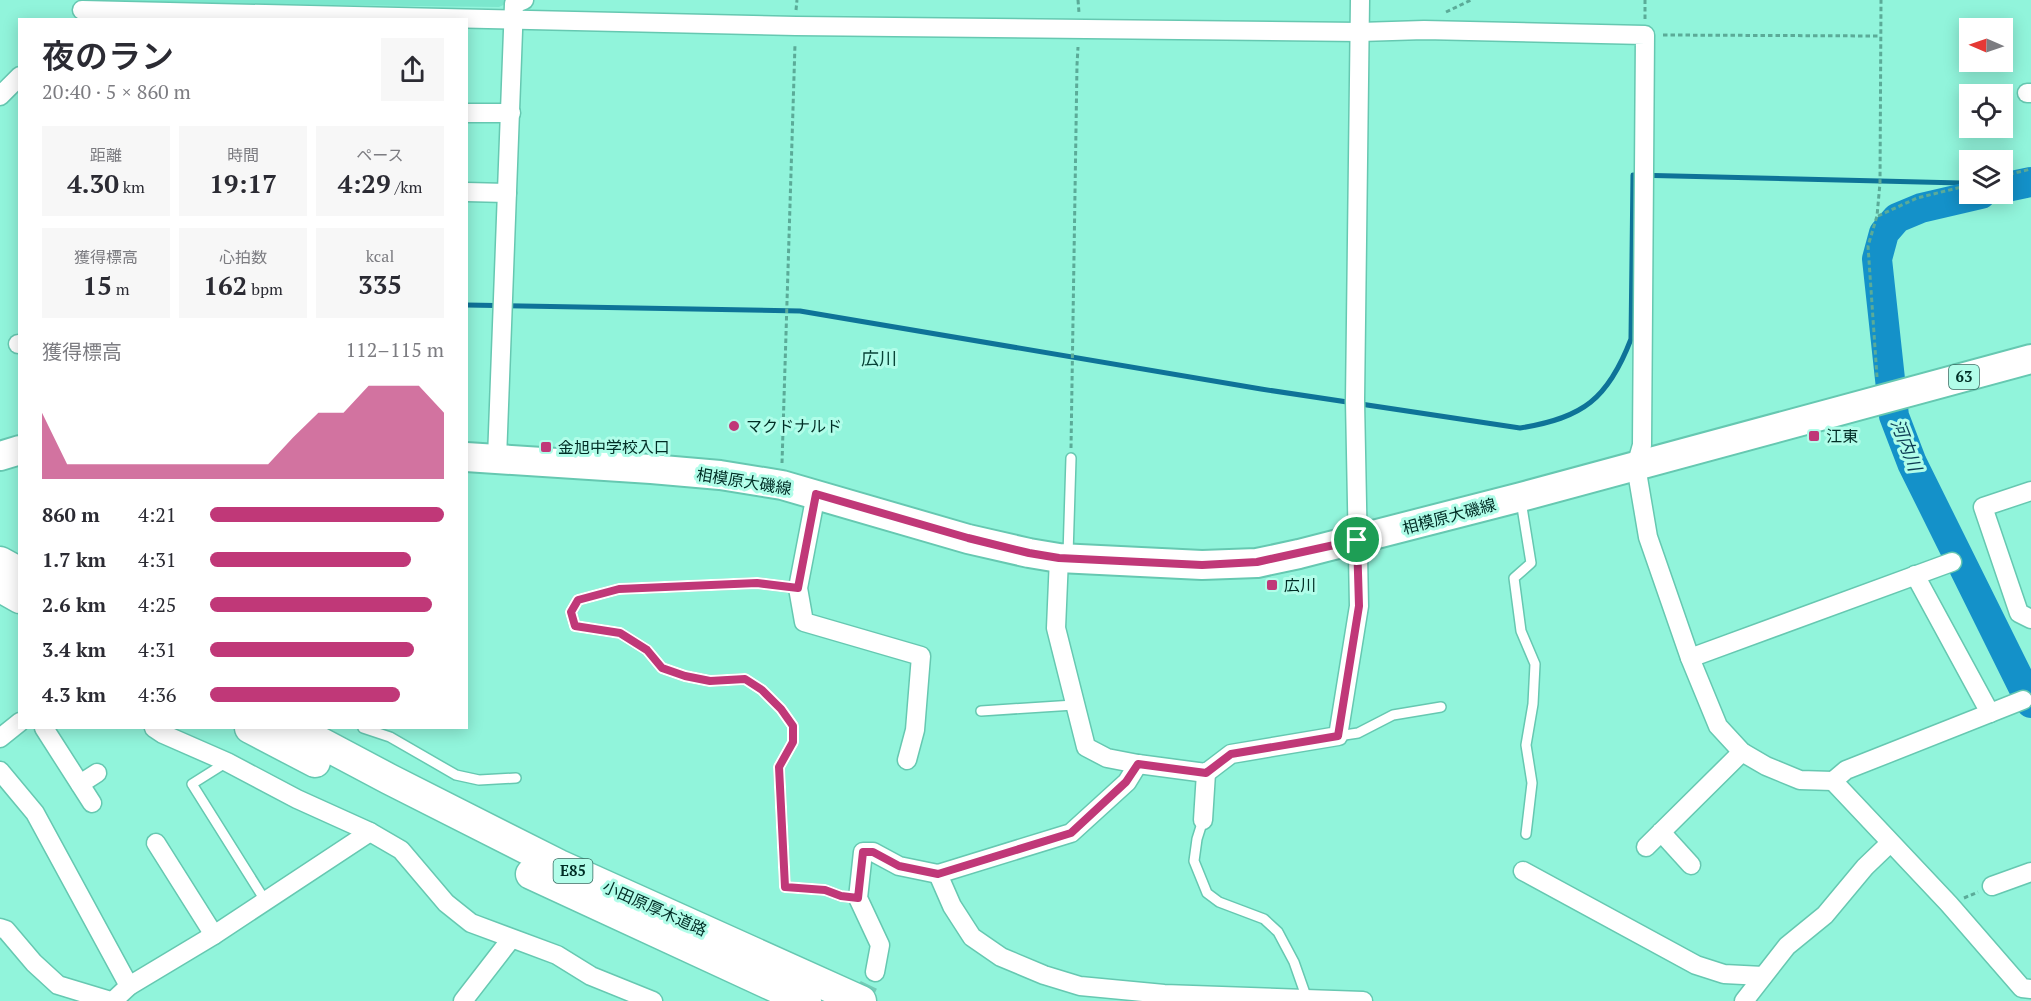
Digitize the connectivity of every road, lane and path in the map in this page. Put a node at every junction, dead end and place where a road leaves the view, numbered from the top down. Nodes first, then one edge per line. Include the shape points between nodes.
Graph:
1 (524, 0) edge
2 (797, 0) edge
3 (1078, 0) edge
4 (1360, 0) edge
5 (1881, 0) edge
6 (79, 10) edge
7 (182, 16) edge
8 (403, 18) edge
9 (468, 19) edge
10 (514, 19) junction
11 (796, 26) junction
12 (1080, 29) junction
13 (1360, 32) junction
14 (1645, 35) junction
15 (1880, 36) junction
16 (18, 78) edge
17 (0, 96) edge
18 (468, 113) edge
19 (511, 113) junction
20 (2031, 169) edge
21 (2013, 173) edge
22 (1959, 188) edge
23 (468, 192) edge
24 (507, 193) junction
25 (1877, 216) junction
26 (2031, 359) edge
27 (1886, 398) junction
28 (18, 451) edge
29 (0, 456) edge
30 (468, 457) edge
31 (1071, 458) joint
32 (497, 459) junction
33 (1636, 466) junction
34 (782, 484) junction
35 (2031, 491) edge
36 (816, 494) junction
37 (1521, 497) junction
38 (1357, 540) junction
39 (1064, 558) junction
40 (0, 562) edge
41 (1952, 562) dead end
42 (18, 572) edge
43 (1915, 575) junction
44 (0, 587) edge
45 (798, 588) junction
46 (18, 597) edge
47 (2031, 619) edge
48 (1689, 658) junction
49 (2028, 697) edge
50 (1074, 705) junction
51 (1441, 707) dead end
52 (981, 711) dead end
53 (1990, 713) junction
54 (18, 724) edge
55 (45, 729) edge
56 (156, 729) edge
57 (252, 729) edge
58 (295, 729) edge
59 (366, 729) edge
60 (1338, 736) junction
61 (0, 738) edge
62 (1742, 752) junction
63 (906, 759) dead end
64 (227, 762) junction
65 (1138, 764) junction
66 (0, 771) edge
67 (97, 773) dead end
68 (1206, 773) junction
69 (516, 778) dead end
70 (1833, 781) junction
71 (80, 784) junction
72 (92, 803) dead end
73 (1203, 820) joint
74 (370, 832) junction
75 (1661, 832) junction
76 (1526, 834) dead end
77 (156, 843) dead end
78 (1890, 843) junction
79 (1646, 847) dead end
80 (1691, 865) dead end
81 (1523, 871) dead end
82 (938, 874) junction
83 (2030, 875) edge
84 (1992, 886) joint
85 (858, 898) junction
86 (266, 902) junction
87 (1949, 904) junction
88 (0, 928) edge
89 (214, 935) junction
90 (512, 939) junction
91 (875, 972) tunnel mouth
92 (1763, 976) junction
93 (129, 986) junction
94 (2024, 993) edge
95 (1298, 999) edge
96 (647, 1000) edge
97 (112, 1001) edge
98 (463, 1001) edge
99 (806, 1001) edge
100 (861, 1001) edge
101 (1363, 1001) edge
102 (1744, 1001) edge

1 - 10 street via 514,4
2 - 11 path
3 - 12 path
4 - 13 street
5 - 15 path
6 - 7 street
7 - 8 street
9 - 10 street
10 - 11 street
10 - 19 street
11 - 12 street
11 - 34 path
12 - 13 street
12 - 31 path
13 - 14 street
13 - 38 street
14 - 15 path
14 - 33 street via 1642,445
15 - 25 path
16 - 17 street
18 - 19 street
19 - 24 street
20 - 21 path
22 - 25 path via 1917,198
23 - 24 street
24 - 32 street
25 - 27 path via 1869,246
26 - 27 main road, 相模原大磯線 / 63
27 - 33 main road, 相模原大磯線 / 63
28 - 29 main road
30 - 32 main road, 相模原大磯線 / 63
31 - 39 lane
32 - 34 main road, 相模原大磯線 / 63 via 720,475
33 - 37 main road, 相模原大磯線 / 63
33 - 48 street via 1648,537
34 - 36 main road, 相模原大磯線 / 63
35 - 47 street via 1983,507 2019,613
36 - 39 main road, 相模原大磯線 / 63 via 968,538
36 - 45 street
37 - 38 main road, 相模原大磯線 / 63
37 - 76 lane via 1531,563 1514,578 1521,631 1535,664 1526,745 1532,783
38 - 39 main road, 相模原大磯線 / 63 via 1257,562 1202,565
38 - 60 street via 1359,606
39 - 50 street via 1056,628
40 - 42 highway
41 - 43 street
43 - 48 street
43 - 53 street
44 - 46 highway
45 - 63 street via 804,622 921,656 915,730
45 - 85 lane via 757,583 619,589 578,600 571,612 575,626 620,633 647,650 662,668 710,681 745,679 762,690 793,726 793,742 779,767 785,887
48 - 62 street via 1718,726
49 - 53 street
50 - 52 lane
50 - 65 street via 1086,747 1107,758
51 - 60 lane via 1393,715 1358,733
53 - 70 street via 1846,770
54 - 61 street
55 - 71 street
56 - 64 street
57 - 99 highway, 小田原厚木道路 / E85 via 549,883
58 - 100 highway, 小田原厚木道路 / E85 via 559,865
59 - 69 lane via 390,737 456,776 479,780
60 - 68 street via 1231,754
62 - 70 street via 1800,780
62 - 75 street
64 - 74 street
64 - 86 lane via 192,784
65 - 68 street
65 - 82 street via 1126,782 1071,833
66 - 93 street via 35,813
67 - 71 street
68 - 73 street
70 - 78 street
71 - 72 street
73 - 95 lane via 1194,861 1206,893 1264,919 1278,932 1294,962
74 - 86 street
74 - 90 street via 401,850 446,903 471,923
75 - 79 street
75 - 80 street
77 - 89 street
78 - 87 street
78 - 92 street via 1825,915 1787,946
81 - 92 street via 1696,966 1724,974
82 - 85 street via 899,866 873,852 863,852
82 - 95 street via 972,937 1001,957 1044,975 1080,986 1164,994
83 - 84 street
84 - 87 path
85 - 91 street via 880,945
86 - 89 street
87 - 94 street
88 - 97 street via 58,985
89 - 93 street
90 - 96 street via 557,955 591,976
90 - 98 street
92 - 102 street
93 - 97 street
95 - 101 street

